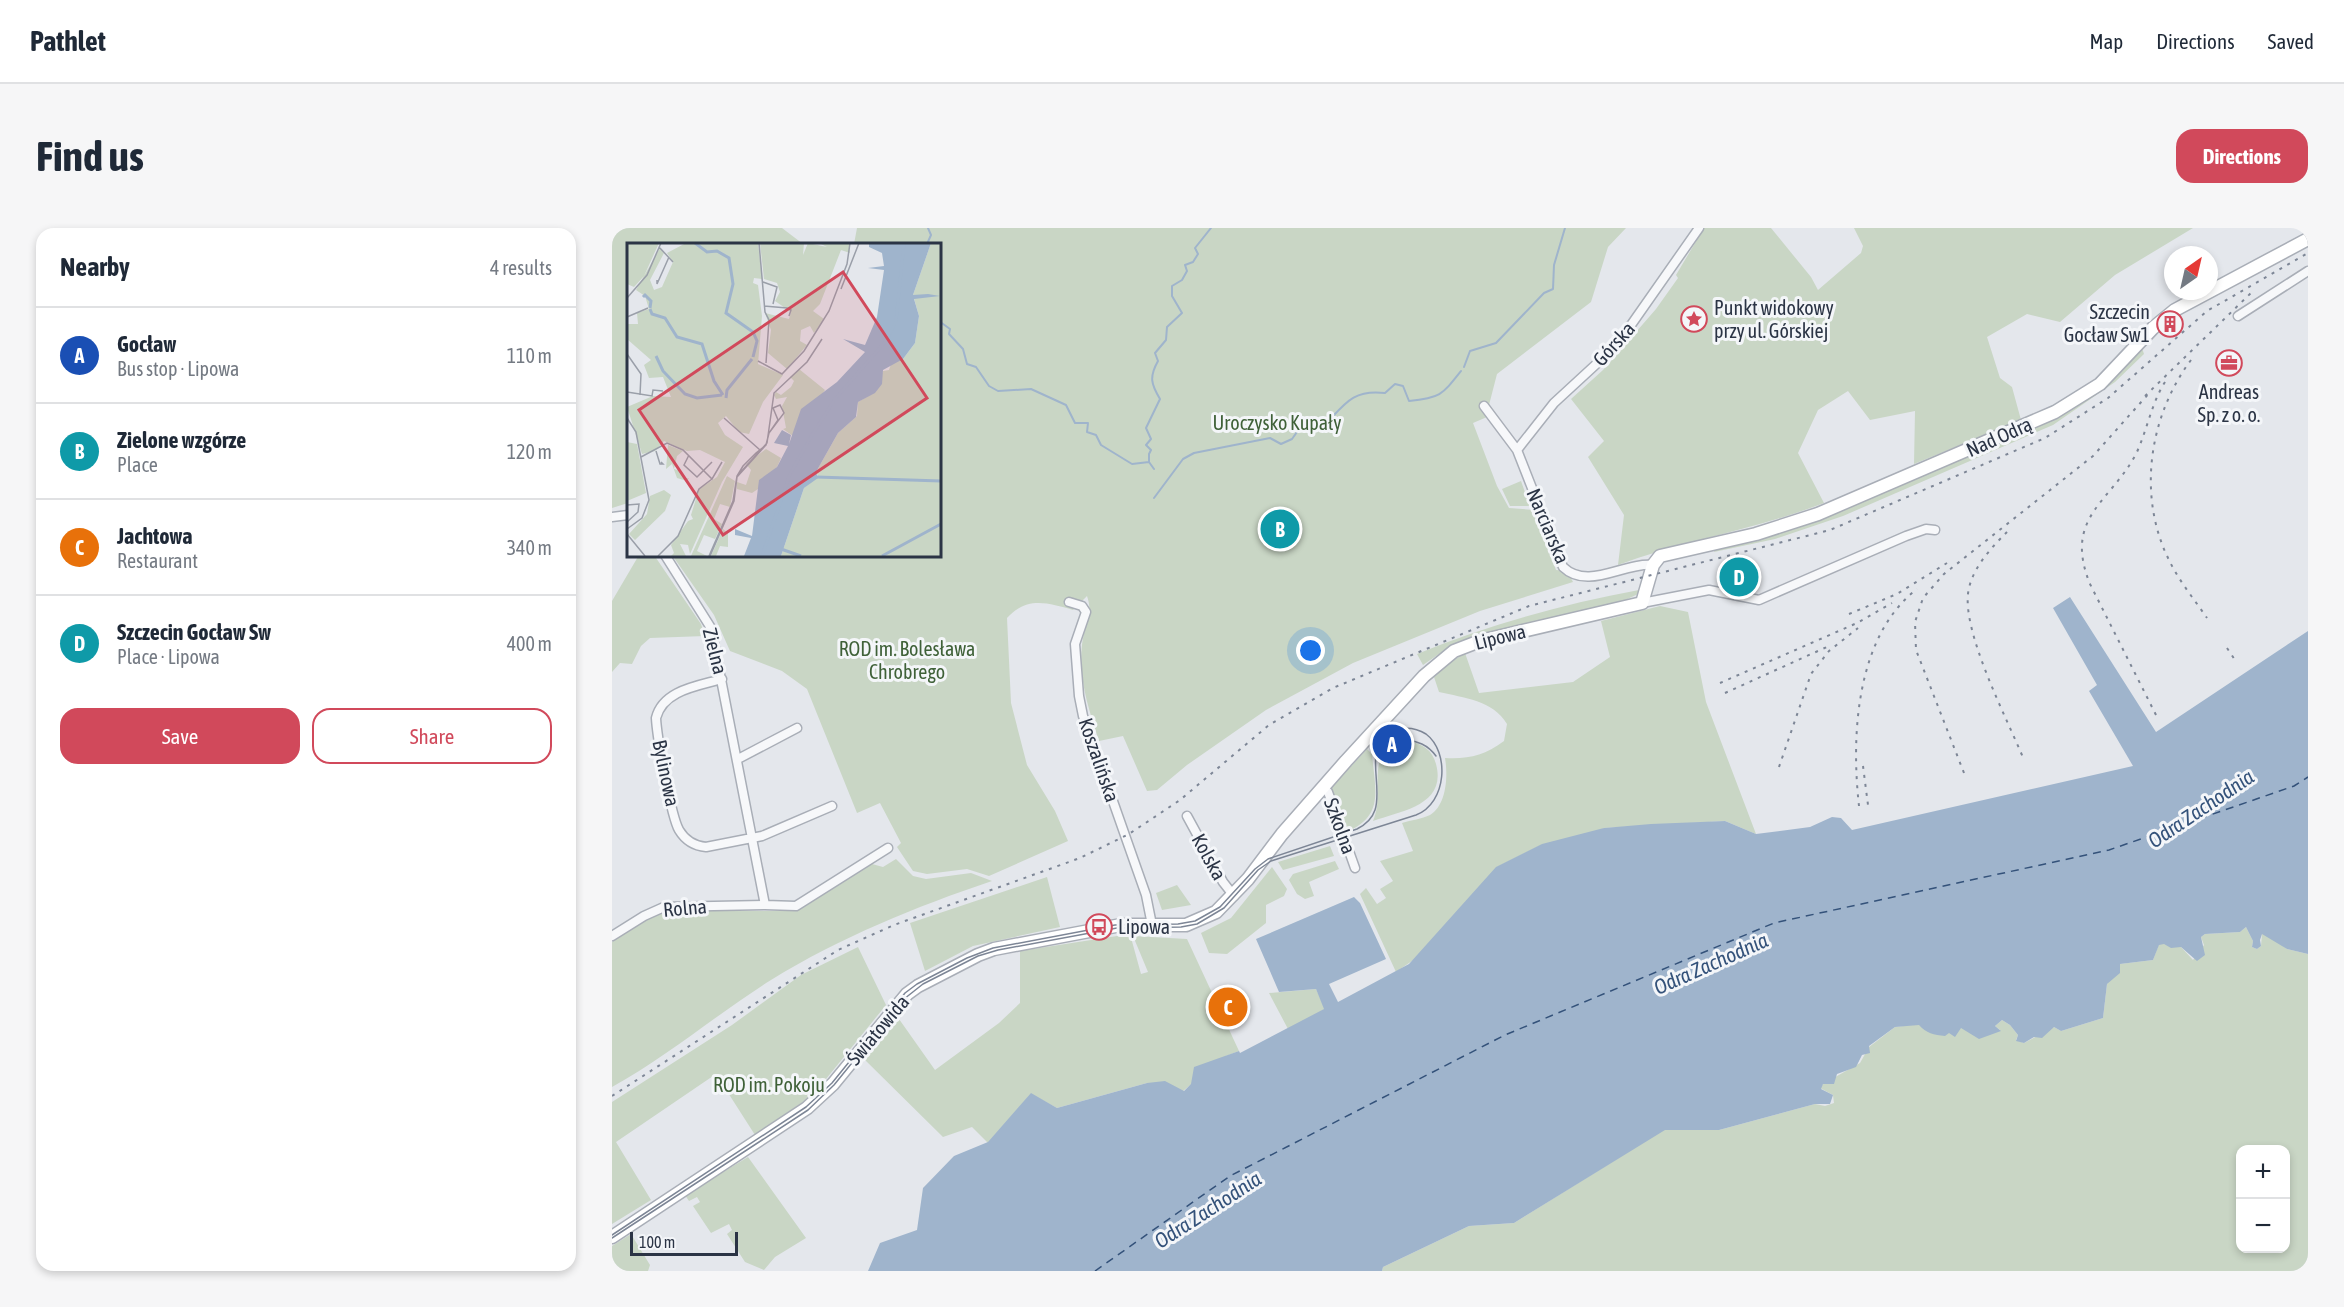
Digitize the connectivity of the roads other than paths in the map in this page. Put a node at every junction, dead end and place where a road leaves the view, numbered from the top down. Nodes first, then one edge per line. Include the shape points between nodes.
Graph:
1 (1700, 228) edge
2 (2308, 239) edge
3 (2308, 271) edge
4 (2238, 316) dead end
5 (1484, 406) dead end
6 (1517, 450) junction
7 (627, 515) edge
8 (612, 517) edge
9 (1935, 530) dead end
10 (666, 556) edge
11 (1653, 565) junction
12 (1069, 602) dead end
13 (1642, 603) junction
14 (722, 679) junction
15 (797, 728) dead end
16 (738, 759) junction
17 (1322, 787) junction
18 (832, 806) dead end
19 (1186, 816) dead end
20 (753, 837) junction
21 (888, 848) dead end
22 (1355, 868) dead end
23 (1234, 896) junction
24 (765, 904) junction
25 (1152, 925) junction
26 (612, 936) edge
27 (612, 1236) edge

1 - 6 street, Górska via 1617,345 1548,409
2 - 11 street, Nad Odrą via 2175,310 2100,384 2055,412 1829,510 1763,532 1663,555
3 - 4 street
5 - 6 street, Narciarska
6 - 11 street, Narciarska via 1567,571 1589,577
7 - 8 street
9 - 13 street, Lipowa via 1906,536 1759,600 1710,590
10 - 14 street, Zielna via 711,628
11 - 13 street
12 - 25 street, Koszalińska via 1082,606 1086,612 1075,659 1083,716 1146,895
13 - 17 street, Lipowa via 1479,641 1454,651 1424,676
14 - 16 street, Zielna
14 - 20 street, Bylinowa via 667,698 658,710 656,726 676,822 686,838 706,847
15 - 16 street
16 - 20 street, Zielna
17 - 22 street, Szkolna via 1328,792
17 - 23 street, Lipowa
18 - 20 street
19 - 23 street, Kolska via 1222,882
20 - 24 street, Zielna
21 - 24 street via 796,906
23 - 25 street, Lipowa via 1197,922
24 - 26 street, Rolna via 664,907
25 - 27 street, Światowida via 1121,925 991,950 918,986 904,997 810,1106

